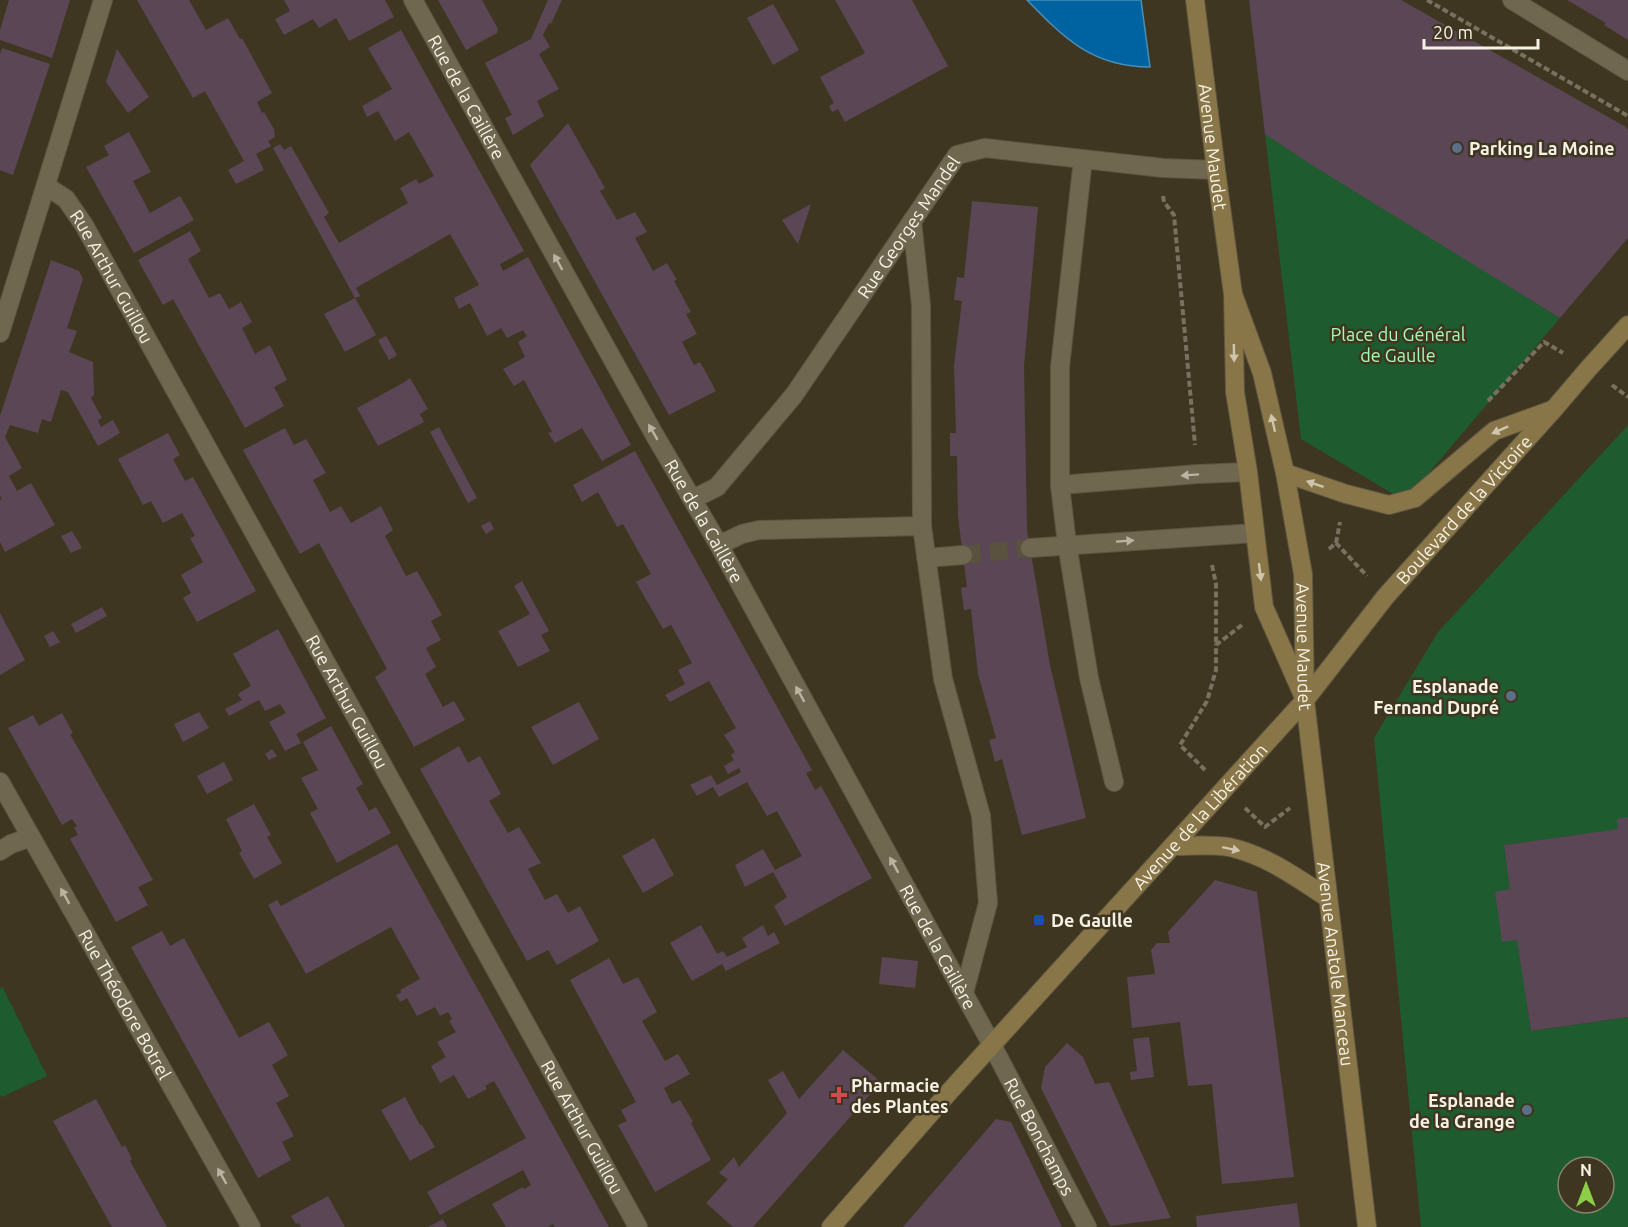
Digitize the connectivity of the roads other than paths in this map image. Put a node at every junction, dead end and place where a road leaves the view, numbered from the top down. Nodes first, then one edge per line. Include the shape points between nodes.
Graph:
1 (104, 0) edge
2 (413, 0) edge
3 (1195, 0) edge
4 (1512, 0) edge
5 (1628, 71) edge
6 (1083, 159) junction
7 (1216, 170) junction
8 (46, 186) junction
9 (912, 221) junction
10 (1233, 294) junction
11 (1628, 325) edge
12 (0, 333) edge
13 (1554, 409) junction
14 (1248, 472) junction
15 (1285, 473) junction
16 (1060, 485) junction
17 (693, 499) junction
18 (922, 526) junction
19 (1255, 533) junction
20 (1066, 544) junction
21 (719, 545) junction
22 (1030, 548) tunnel mouth
23 (963, 555) tunnel mouth
24 (926, 558) junction
25 (1305, 700) junction
26 (0, 782) edge
27 (1114, 782) dead end
28 (31, 837) junction
29 (1173, 846) junction
30 (0, 851) edge
31 (1328, 898) junction
32 (964, 993) junction
33 (992, 1045) junction
34 (251, 1227) edge
35 (638, 1227) edge
36 (831, 1227) edge
37 (1087, 1227) edge
38 (1367, 1227) edge

1 - 8 street
17 -> 2 street, Rue de la Caillère
3 - 7 main road, Avenue Maudet
4 - 5 street
6 - 7 street, Rue Georges Mandel
6 - 9 street, Rue Georges Mandel via 985,148 957,154
6 - 16 street via 1060,367
7 - 10 main road, Avenue Maudet
8 - 12 street
8 - 35 street, Rue Arthur Guillou via 66,199 84,225
9 - 17 street, Rue Georges Mandel via 794,395 717,487
9 - 18 street via 921,305
10 -> 14 main road, Avenue Maudet via 1235,392
15 -> 10 main road, Avenue Maudet via 1262,373
11 - 13 main road, Boulevard de la Victoire
13 -> 15 main road via 1494,431 1415,498 1389,505
13 - 25 main road, Boulevard de la Victoire via 1386,596
14 -> 16 street
14 - 19 main road, Avenue Maudet
15 - 25 main road, Avenue Maudet via 1303,574
16 - 20 street
17 - 21 street, Rue de la Caillère
18 - 21 street via 759,531
18 - 24 street
20 -> 19 street
19 -> 25 main road, Avenue Maudet via 1264,607
20 - 22 street
20 - 27 street via 1089,678
32 -> 21 street, Rue de la Caillère
23 - 24 street
24 - 32 street via 944,680 981,816 988,903
25 - 29 main road, Avenue de la Libération
25 - 31 main road, Avenue Anatole Manceau
26 - 28 street, Rue Théodore Botrel
28 - 30 street
34 -> 28 street, Rue Théodore Botrel
29 -> 31 main road via 1227,847 1253,854
29 - 33 main road, Avenue de la Libération
31 - 38 main road, Avenue Anatole Manceau
32 - 33 street, Rue de la Caillère
33 - 36 main road, Avenue de la Libération
33 - 37 street, Rue Bonchamps

